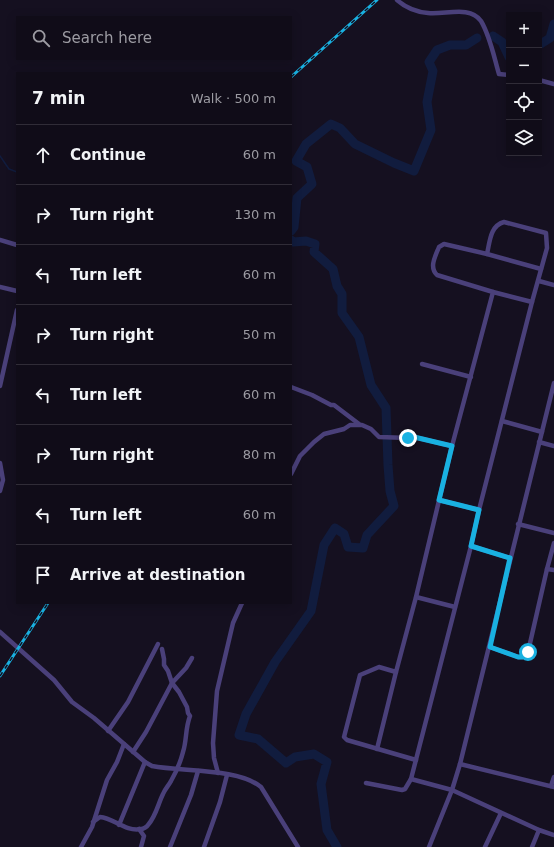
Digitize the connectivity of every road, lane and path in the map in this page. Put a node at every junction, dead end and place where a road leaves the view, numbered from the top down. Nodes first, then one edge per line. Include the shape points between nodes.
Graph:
1 (398, 0) edge
2 (506, 75) edge
3 (542, 81) edge
4 (554, 84) edge
5 (0, 240) edge
6 (16, 245) edge
7 (547, 248) junction
8 (554, 250) edge
9 (487, 254) junction
10 (541, 269) junction
11 (539, 281) junction
12 (554, 285) edge
13 (0, 287) edge
14 (16, 290) edge
15 (493, 292) junction
16 (532, 302) junction
17 (16, 314) edge
18 (422, 364) dead end
19 (1, 375) edge
20 (471, 376) junction
21 (554, 383) edge
22 (0, 386) edge
23 (292, 387) edge
24 (502, 421) junction
25 (362, 425) junction
26 (542, 432) junction
27 (539, 442) junction
28 (452, 446) junction
29 (554, 446) edge
30 (0, 463) edge
31 (292, 472) edge
32 (0, 491) edge
33 (439, 500) junction
34 (479, 510) junction
35 (518, 524) junction
36 (554, 533) edge
37 (554, 543) edge
38 (471, 546) junction
39 (510, 558) junction
40 (547, 569) junction
41 (554, 570) edge
42 (416, 597) junction
43 (242, 604) edge
44 (454, 607) junction
45 (0, 632) edge
46 (158, 644) dead end
47 (490, 647) junction
48 (162, 649) dead end
49 (192, 658) dead end
50 (396, 672) junction
51 (172, 683) junction
52 (108, 731) junction
53 (124, 744) junction
54 (377, 749) junction
55 (133, 752) junction
56 (416, 760) junction
57 (145, 762) junction
58 (460, 764) junction
59 (175, 769) junction
60 (198, 771) junction
61 (218, 773) junction
62 (227, 775) junction
63 (554, 777) edge
64 (411, 779) junction
65 (366, 783) dead end
66 (552, 787) edge
67 (452, 790) junction
68 (96, 812) junction
69 (501, 812) junction
70 (100, 817) junction
71 (94, 822) junction
72 (119, 825) junction
73 (148, 825) junction
74 (140, 829) junction
75 (539, 830) junction
76 (554, 834) edge
77 (144, 836) junction
78 (81, 847) edge
79 (141, 847) edge
80 (170, 847) edge
81 (204, 847) edge
82 (298, 847) edge
83 (429, 847) edge
84 (485, 847) edge
85 (532, 847) edge

1 - 2 street via 420,12 463,11 476,16 486,34 499,74
3 - 4 street
5 - 6 street
7 - 8 street
7 - 9 street via 546,233 504,222 493,229
7 - 10 street
9 - 10 street
9 - 15 street via 442,244 433,269 442,277
10 - 11 street
11 - 12 street
11 - 16 street
13 - 14 street
15 - 16 street
15 - 20 street
16 - 24 street
17 - 19 street
18 - 20 street
19 - 22 street
20 - 28 street
21 - 26 street
23 - 25 street via 334,405
24 - 26 street
24 - 34 street
25 - 28 street via 379,437 414,437
25 - 31 street via 350,425 324,434 300,456
26 - 27 street
27 - 29 street
27 - 35 street
28 - 33 street
30 - 32 street via 3,480
33 - 34 street
33 - 42 street
34 - 38 street
35 - 36 street
35 - 39 street
37 - 40 street
38 - 39 street
38 - 44 street
39 - 47 street
40 - 41 street
40 - 47 street via 528,652 518,657
42 - 44 street
42 - 50 street
43 - 61 street via 233,623 217,691 213,743
44 - 56 street
45 - 52 street via 54,680 72,702
46 - 52 street via 128,702
47 - 58 street
48 - 51 street via 164,665
49 - 51 street
50 - 54 street
50 - 54 street via 380,667 360,675 344,736 347,740
51 - 55 street
51 - 59 street via 190,716 186,725 183,752
52 - 53 street
53 - 55 street
53 - 68 street via 107,780
54 - 56 street
55 - 57 street
56 - 64 street
57 - 59 street via 152,766
57 - 72 street
58 - 66 street
58 - 67 street
59 - 60 street
59 - 73 street
60 - 61 street
60 - 80 street via 191,796
61 - 62 street
62 - 81 street
62 - 82 street via 249,779 261,787
63 - 66 street
64 - 65 street via 402,790
64 - 67 street
67 - 69 street
67 - 83 street
68 - 70 street
68 - 71 street
69 - 75 street
69 - 84 street
70 - 71 street
70 - 72 street
71 - 78 street
72 - 74 street
73 - 74 street
73 - 77 street
74 - 77 street
75 - 76 street
75 - 85 street
77 - 79 street

